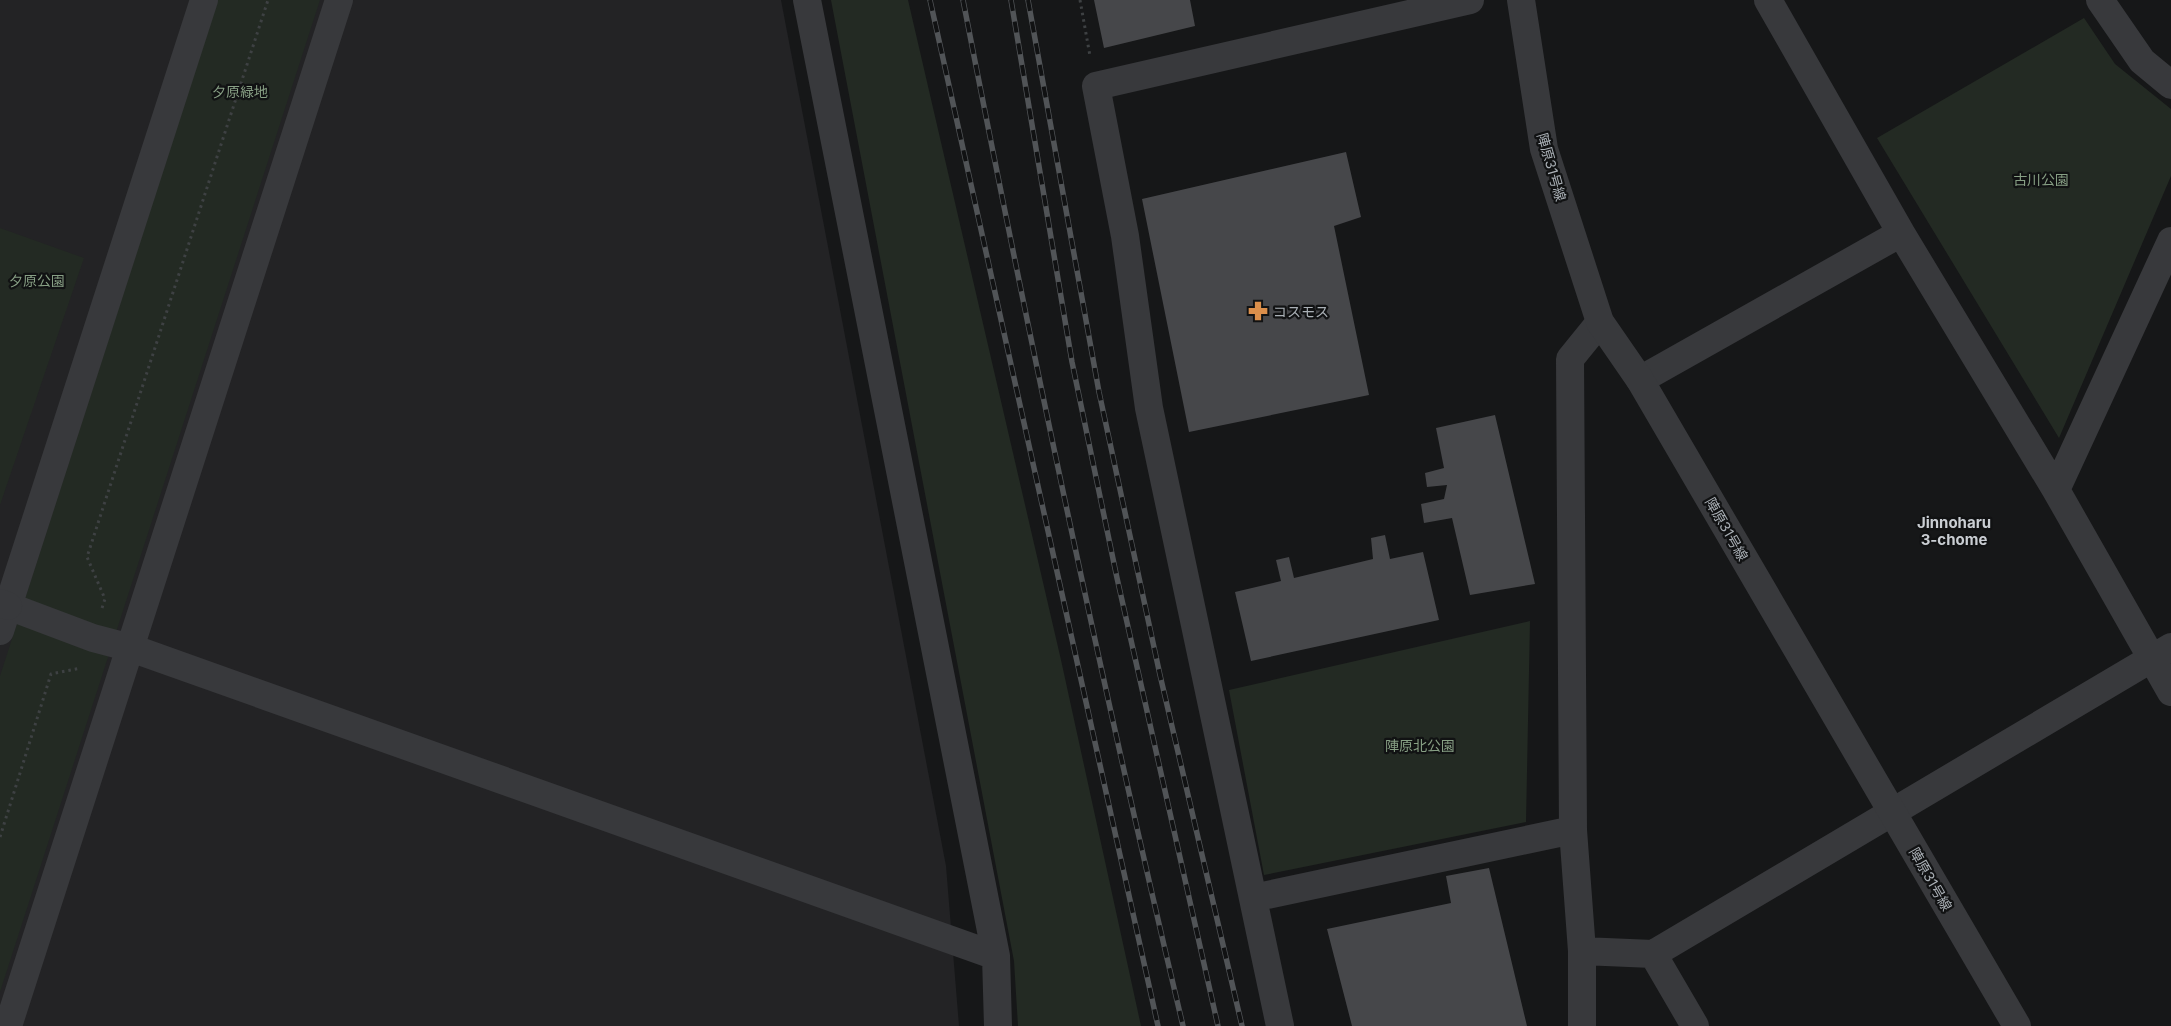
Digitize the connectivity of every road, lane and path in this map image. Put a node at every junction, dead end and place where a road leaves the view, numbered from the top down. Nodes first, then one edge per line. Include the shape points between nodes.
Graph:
1 (204, 0) edge
2 (268, 0) edge
3 (339, 0) edge
4 (808, 0) edge
5 (1080, 0) edge
6 (1470, 0) edge
7 (1521, 0) edge
8 (1768, 0) edge
9 (2100, 0) edge
10 (2171, 85) edge
11 (1096, 86) junction
12 (1901, 233) junction
13 (2171, 241) edge
14 (1600, 322) junction
15 (1640, 380) junction
16 (2056, 490) junction
17 (3, 613) edge
18 (93, 638) junction
19 (130, 648) junction
20 (2161, 653) edge
21 (2171, 692) edge
22 (1893, 813) junction
23 (1574, 830) junction
24 (0, 837) edge
25 (1252, 898) junction
26 (1582, 951) junction
27 (1653, 954) junction
28 (996, 956) junction
29 (8, 1026) edge
30 (998, 1026) edge
31 (1280, 1026) edge
32 (1582, 1026) edge
33 (1695, 1026) edge
34 (2017, 1026) edge

1 - 17 street
2 - 18 path via 87,557 105,598
3 - 19 street
4 - 28 street
5 - 11 path
6 - 11 street
7 - 14 street, 陣原31号線 via 1544,150
8 - 12 street
9 - 10 street via 2142,61
11 - 25 street via 1125,236 1149,408
12 - 15 street
12 - 16 street
13 - 16 street
14 - 15 street, 陣原31号線
14 - 23 street via 1570,359
15 - 22 street, 陣原31号線
16 - 20 street
17 - 18 street
18 - 19 street
18 - 24 path via 86,667 51,674
19 - 28 street
19 - 29 street
20 - 21 street
20 - 22 street
22 - 27 street
22 - 34 street, 陣原31号線
23 - 25 street
23 - 26 street
25 - 31 street
26 - 27 street
26 - 32 street
27 - 33 street
28 - 30 street

